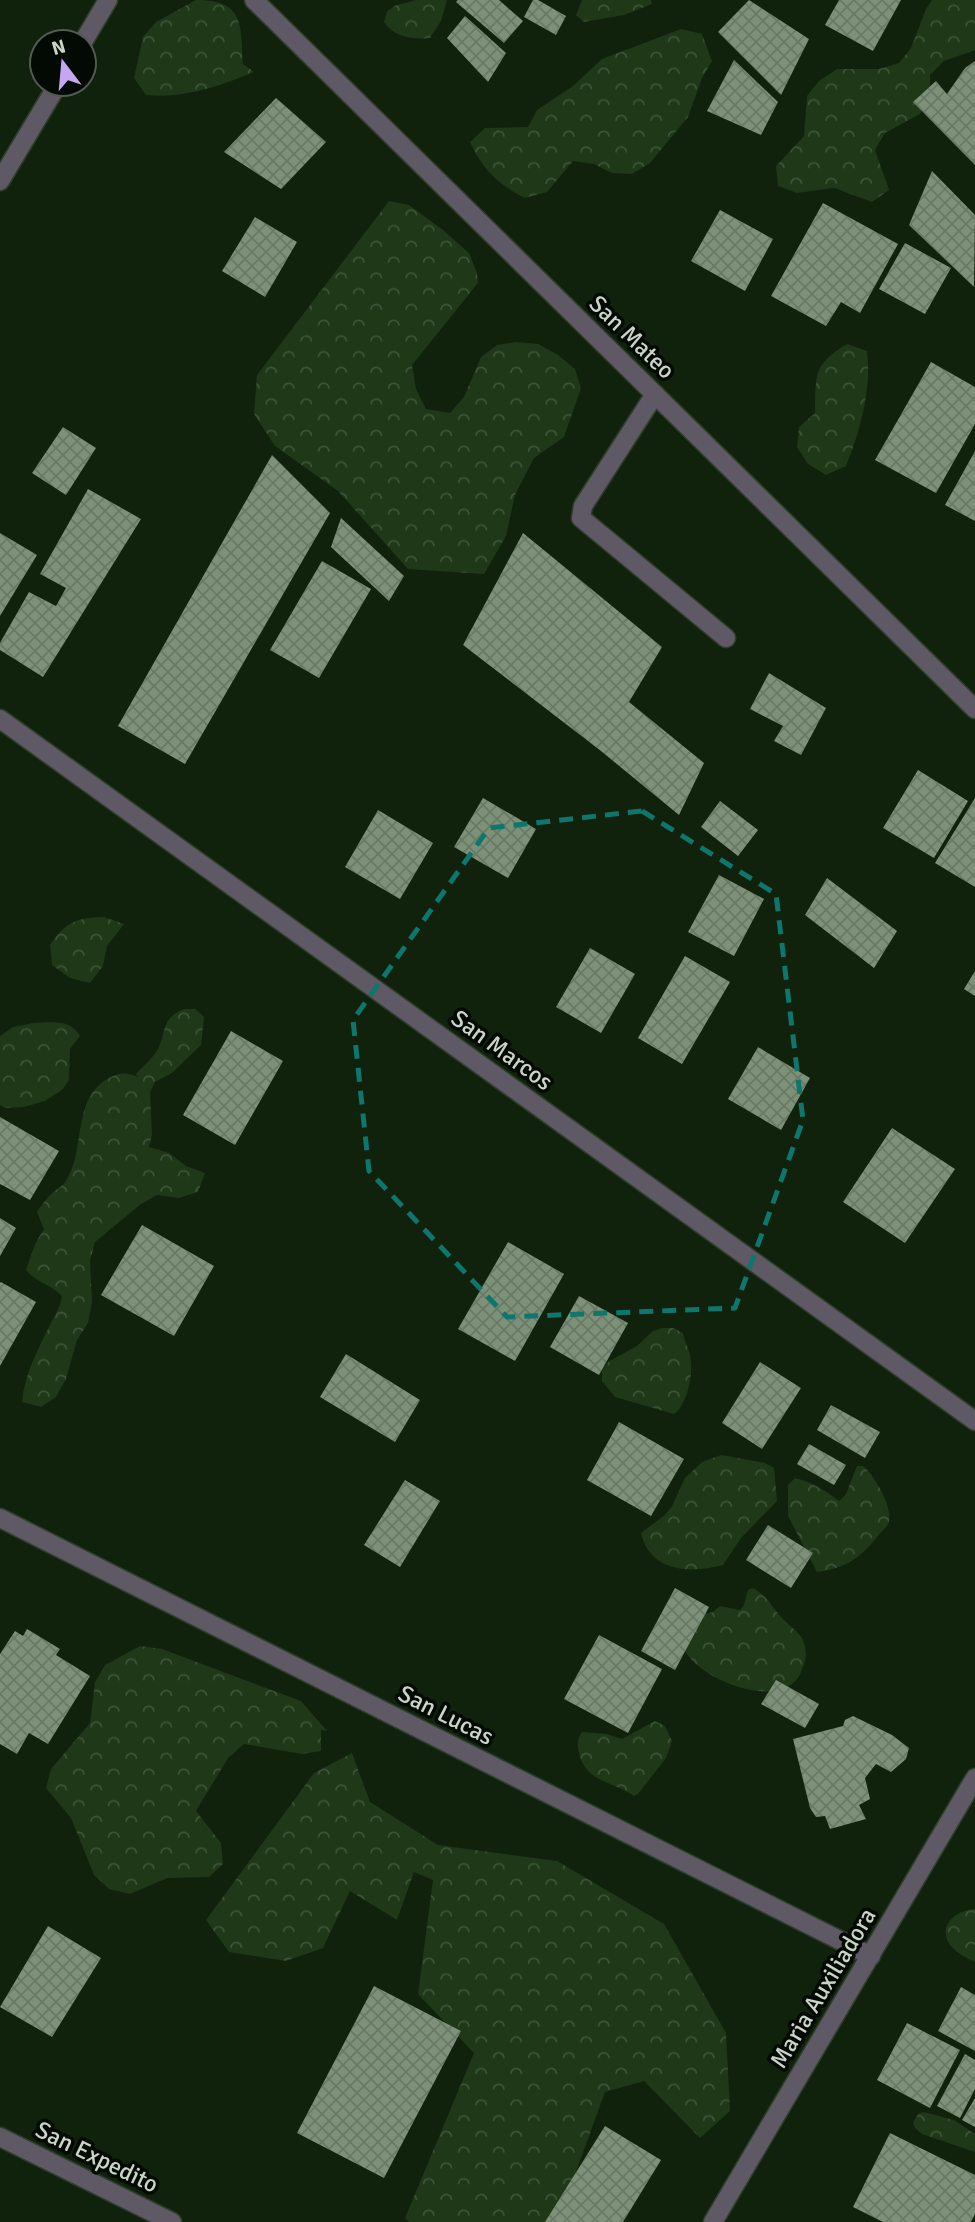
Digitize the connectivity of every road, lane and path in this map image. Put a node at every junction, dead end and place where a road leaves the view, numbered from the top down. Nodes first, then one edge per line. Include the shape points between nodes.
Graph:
1 (108, 0) edge
2 (254, 0) edge
3 (91, 28) edge
4 (50, 98) edge
5 (0, 181) edge
6 (655, 394) junction
7 (726, 638) dead end
8 (975, 709) edge
9 (0, 719) edge
10 (975, 1421) edge
11 (0, 1518) edge
12 (975, 1778) edge
13 (871, 1956) junction
14 (0, 2137) edge
15 (172, 2222) edge
16 (713, 2222) edge

1 - 3 street
2 - 6 street, San Mateo
4 - 5 street
6 - 7 street via 583,506 581,518
6 - 8 street, San Mateo
9 - 10 street, San Marcos
11 - 13 street, San Lucas
12 - 13 street, Maria Auxiliadora
13 - 16 street, Maria Auxiliadora
14 - 15 street, San Expedito

